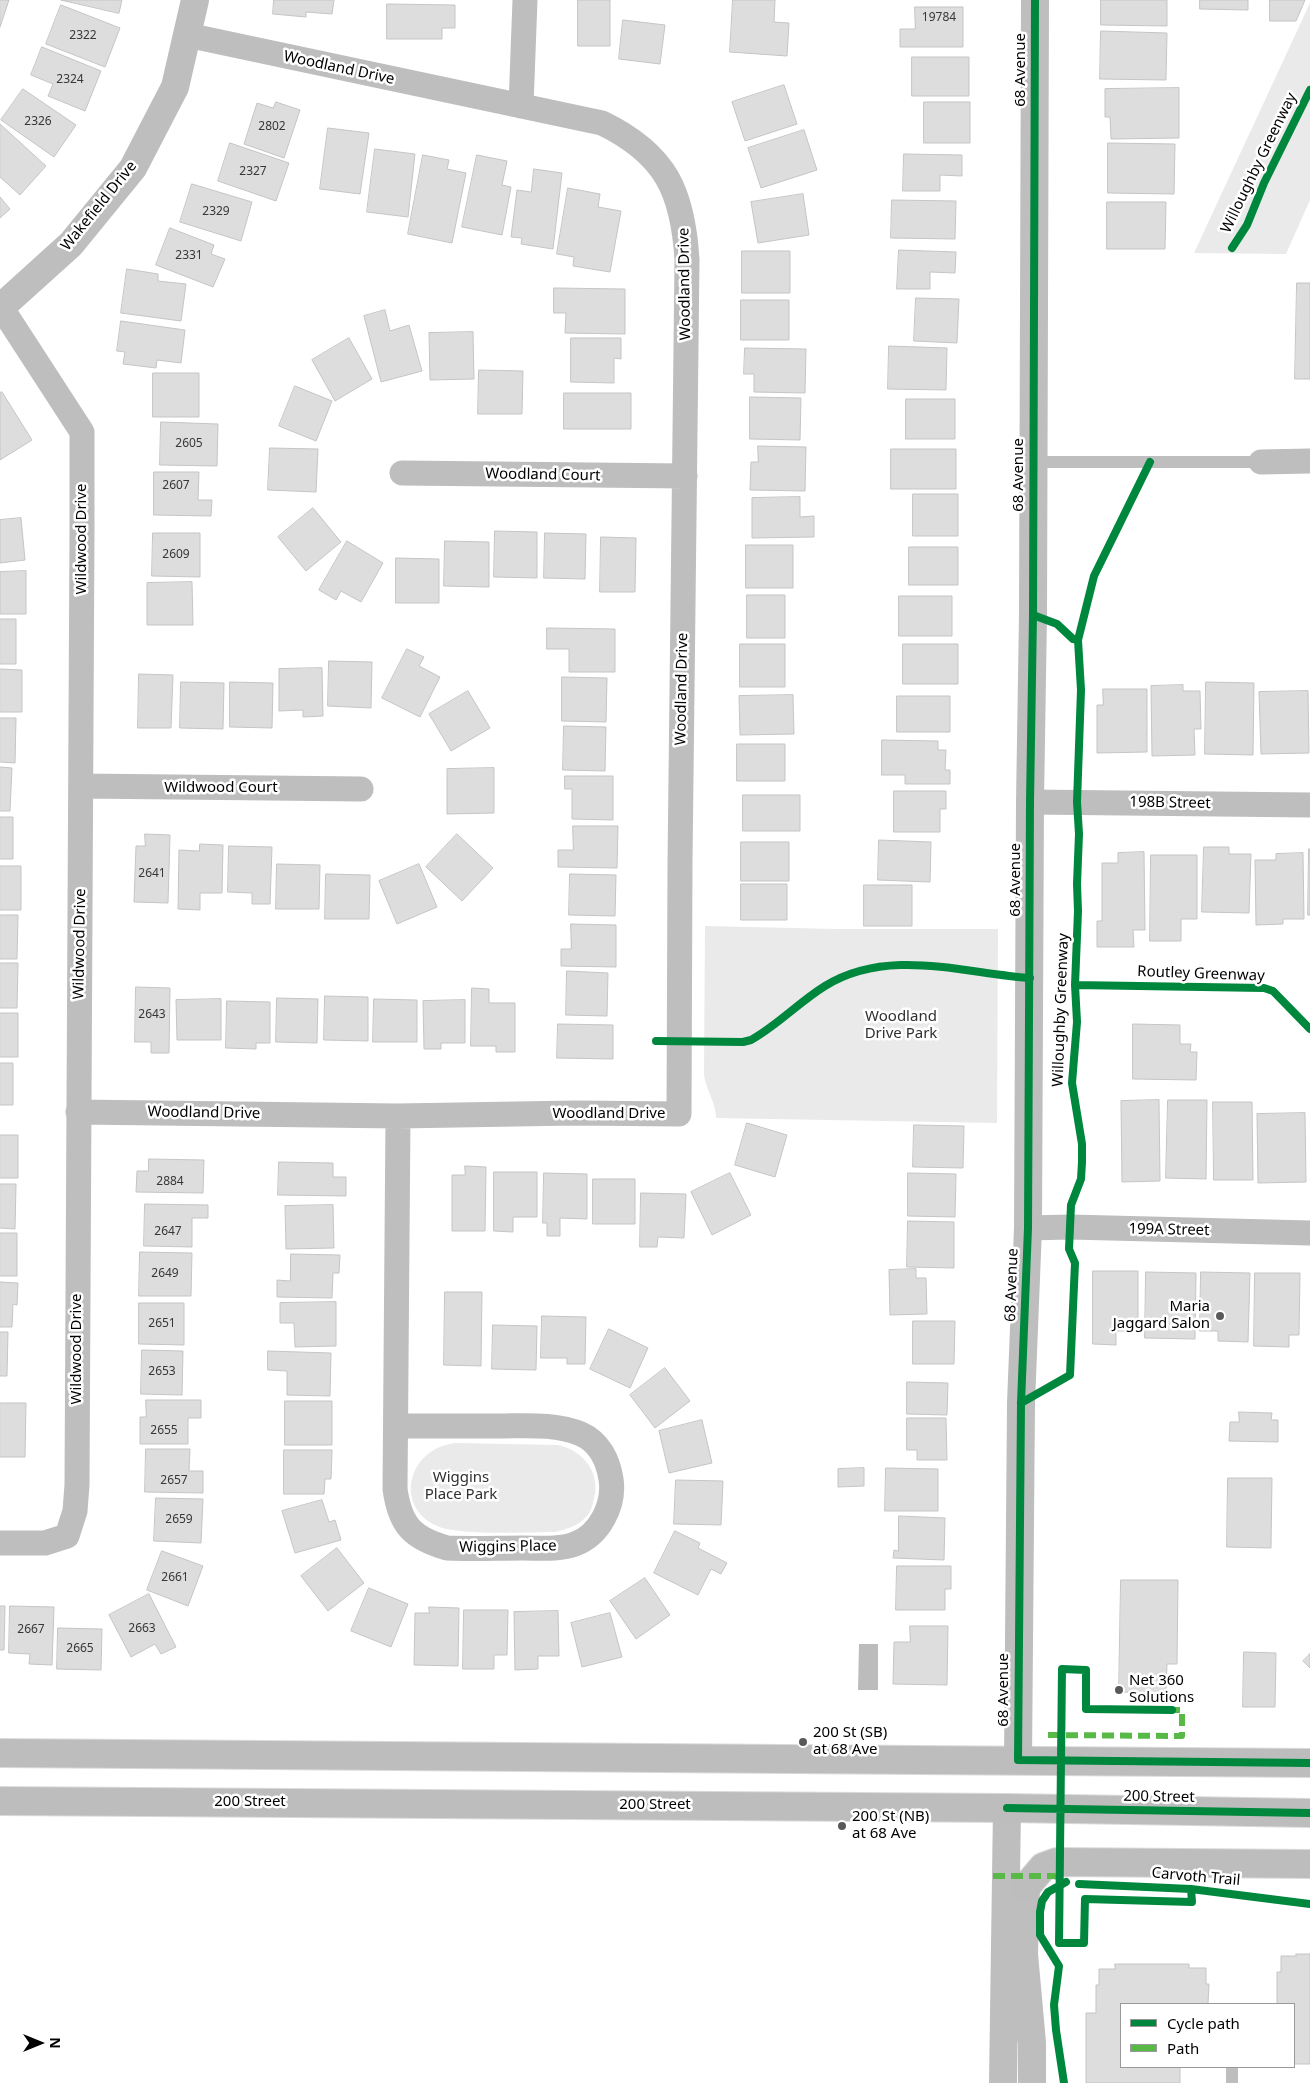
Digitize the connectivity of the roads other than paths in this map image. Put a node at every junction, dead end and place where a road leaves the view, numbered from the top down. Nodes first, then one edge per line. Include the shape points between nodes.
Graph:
1 (196, 0) edge
2 (525, 0) edge
3 (1035, 0) edge
4 (187, 35) junction
5 (521, 106) junction
6 (1, 307) edge
7 (1310, 461) edge
8 (1033, 462) junction
9 (1261, 462) joint
10 (402, 473) dead end
11 (685, 476) junction
12 (82, 786) junction
13 (361, 789) dead end
14 (1030, 802) junction
15 (1310, 805) edge
16 (78, 1112) junction
17 (398, 1116) junction
18 (1028, 1228) junction
19 (1310, 1233) edge
20 (396, 1426) junction
21 (0, 1544) edge
22 (0, 1753) edge
23 (1018, 1760) junction
24 (1310, 1763) edge
25 (0, 1801) edge
26 (1007, 1808) junction
27 (1310, 1813) edge
28 (1310, 1864) edge
29 (1026, 1887) joint
30 (1232, 2068) edge
31 (1003, 2083) edge
32 (1032, 2083) edge
33 (1232, 2083) edge

1 - 4 street, Wakefield Drive
2 - 5 street
3 - 8 street, 68 Avenue
4 - 5 street, Woodland Drive
4 - 6 street, Wakefield Drive via 175,87 133,168 71,244
5 - 11 street, Woodland Drive via 602,123 618,131 649,153 671,185 686,231
6 - 12 street, Wildwood Drive via 82,432
7 - 9 street
8 - 9 lane
8 - 14 street, 68 Avenue
10 - 11 street, Woodland Court
11 - 17 street, Woodland Drive via 679,1114
12 - 13 street, Wildwood Court
12 - 16 street, Wildwood Drive
14 - 15 street, 198B Street
14 - 18 street, 68 Avenue
16 - 17 street, Woodland Drive
16 - 21 street, Wildwood Drive via 75,1511 67,1536 45,1544
17 - 20 street, Wiggins Place
18 - 19 street, 199A Street
18 - 23 street, 68 Avenue via 1021,1402
20 - 20 street, Wiggins Place via 540,1426 582,1434 596,1445 607,1463 612,1485 609,1504 600,1525 585,1539 570,1545 462,1549 433,1544 408,1527 398,1507 395,1489
22 - 23 main road
23 - 24 main road
25 - 26 main road, 200 Street
26 - 27 main road, 200 Street
26 - 31 street
28 - 29 main road via 1057,1862 1043,1867
29 - 32 street via 1024,1954
30 - 33 lane

